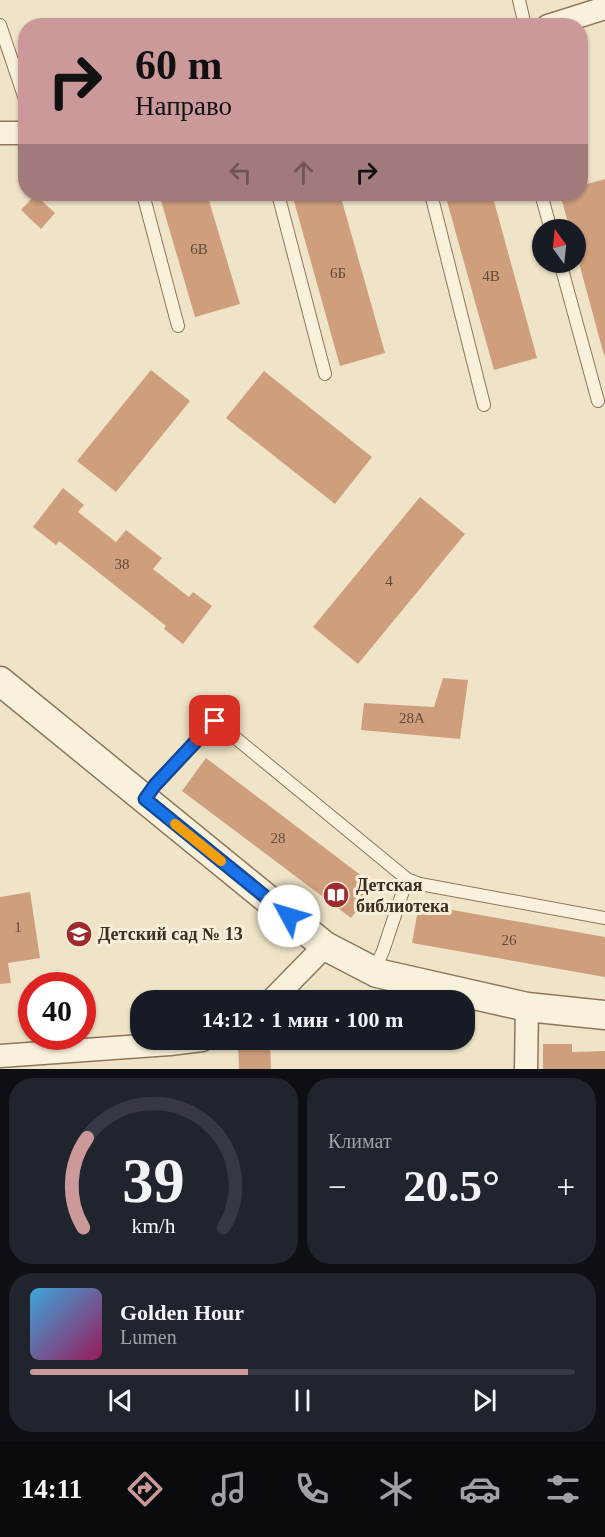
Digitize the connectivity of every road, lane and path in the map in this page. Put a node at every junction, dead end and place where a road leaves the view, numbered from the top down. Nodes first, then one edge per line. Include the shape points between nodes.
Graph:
1 (519, 0) edge
2 (605, 9) edge
3 (523, 18) edge
4 (575, 18) edge
5 (0, 25) edge
6 (18, 78) edge
7 (18, 133) edge
8 (0, 134) edge
9 (145, 201) edge
10 (280, 201) edge
11 (433, 201) edge
12 (543, 201) edge
13 (548, 219) edge
14 (563, 273) edge
15 (178, 326) dead end
16 (325, 374) dead end
17 (598, 401) dead end
18 (484, 405) dead end
19 (3, 689) edge
20 (145, 799) junction
21 (407, 879) junction
22 (605, 918) edge
23 (325, 946) junction
24 (373, 971) junction
25 (282, 990) edge
26 (527, 1007) junction
27 (605, 1015) edge
28 (130, 1047) edge
29 (0, 1056) edge
30 (526, 1069) edge

1 - 3 lane
2 - 4 street
5 - 6 lane
7 - 8 street
9 - 15 lane
10 - 16 lane
11 - 18 lane
12 - 13 lane
14 - 17 lane
19 - 20 street
20 - 21 lane via 215,721
20 - 23 street
21 - 22 lane
21 - 24 lane
23 - 24 street
23 - 25 street
24 - 26 street
26 - 27 street
26 - 30 street
28 - 29 street

